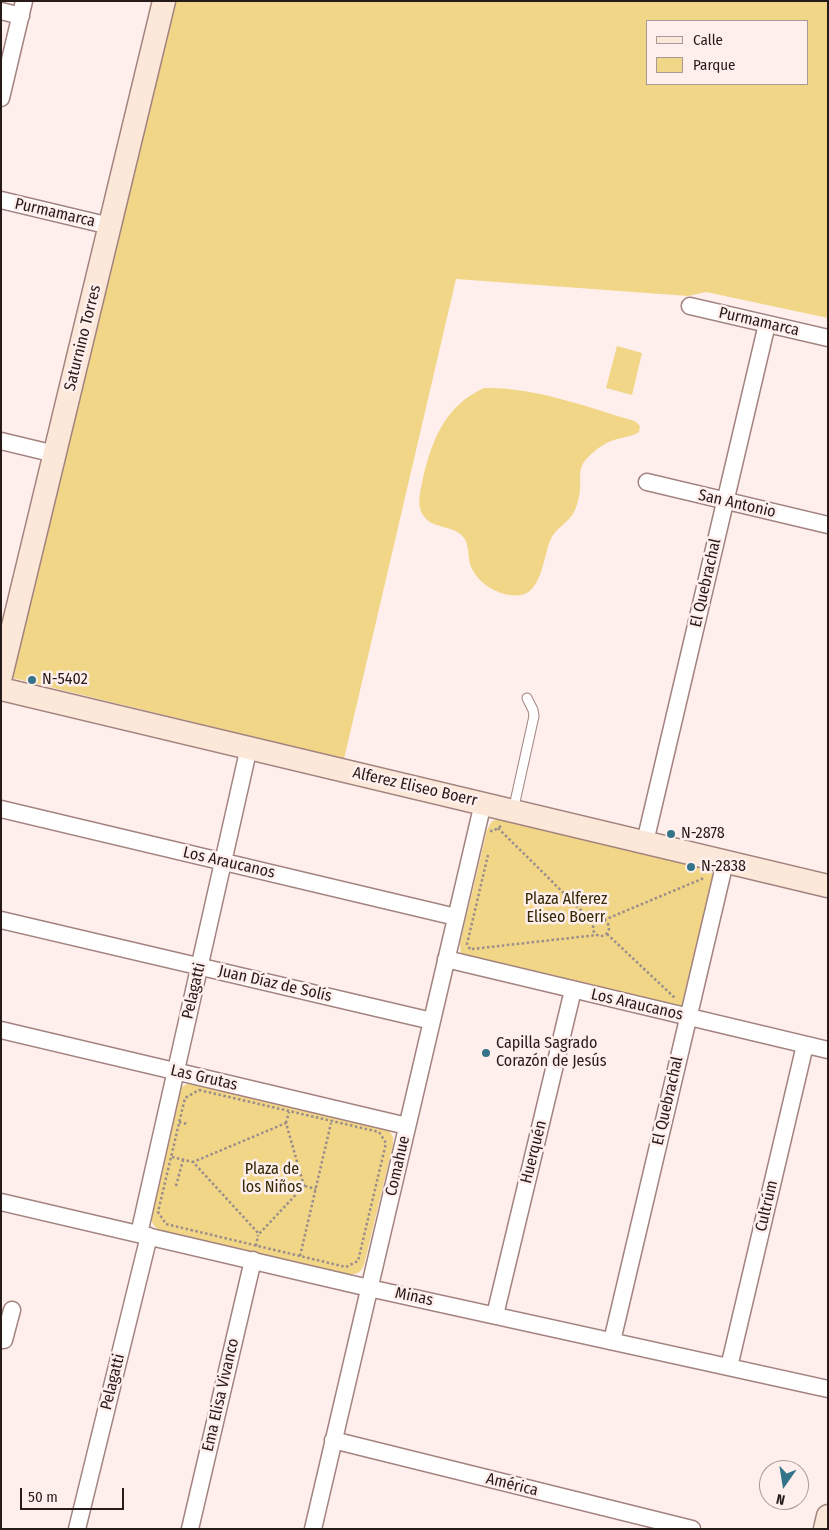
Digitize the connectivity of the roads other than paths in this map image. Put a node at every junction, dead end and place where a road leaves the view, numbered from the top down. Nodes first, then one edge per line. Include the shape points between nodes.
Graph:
1 (164, 1) edge
2 (22, 9) edge
3 (1, 11) edge
4 (1, 98) edge
5 (1, 200) edge
6 (110, 226) junction
7 (690, 306) dead end
8 (767, 324) junction
9 (828, 338) edge
10 (1, 441) edge
11 (55, 454) junction
12 (647, 482) dead end
13 (725, 501) junction
14 (828, 525) edge
15 (1, 676) edge
16 (1, 689) edge
17 (527, 698) dead end
18 (249, 747) junction
19 (483, 804) junction
20 (1, 809) edge
21 (508, 818) junction
22 (645, 842) junction
23 (223, 862) junction
24 (725, 862) junction
25 (828, 886) edge
26 (456, 917) junction
27 (1, 920) edge
28 (446, 960) junction
29 (199, 967) junction
30 (573, 990) junction
31 (688, 1017) junction
32 (432, 1021) junction
33 (1, 1030) edge
34 (806, 1045) junction
35 (828, 1050) edge
36 (176, 1071) junction
37 (407, 1126) junction
38 (1, 1202) edge
39 (144, 1235) junction
40 (254, 1253) junction
41 (369, 1288) junction
42 (12, 1310) dead end
43 (494, 1315) junction
44 (1, 1340) edge
45 (612, 1341) junction
46 (729, 1367) junction
47 (828, 1388) edge
48 (333, 1440) junction
49 (828, 1516) edge
50 (77, 1529) edge
51 (190, 1529) edge
52 (313, 1529) edge
53 (692, 1529) edge
54 (825, 1529) edge

1 - 6 street, Saturnino Torres
2 - 3 street
2 - 4 street
5 - 6 street, Purmamarca
6 - 11 street, Saturnino Torres
7 - 8 street, Purmamarca
8 - 9 street, Purmamarca
8 - 13 street, El Quebrachal
10 - 11 street
11 - 15 street, Saturnino Torres
12 - 13 street, San Antonio
13 - 14 street, San Antonio
13 - 22 street, El Quebrachal
16 - 18 street, Alferez Eliseo Boerr
17 - 21 lane via 533,710 533,720
18 - 19 street, Alferez Eliseo Boerr
18 - 23 street, Pelagatti
19 - 21 street, Alferez Eliseo Boerr
19 - 26 street, Comahue
20 - 23 street, Los Araucanos
21 - 22 street, Alferez Eliseo Boerr
22 - 24 street, Alferez Eliseo Boerr
23 - 26 street, Los Araucanos
23 - 29 street, Pelagatti
24 - 25 street, Alferez Eliseo Boerr
24 - 31 street, El Quebrachal
26 - 28 street, Comahue
27 - 29 street, Juan Díaz de Solís
28 - 30 street, Los Araucanos
28 - 32 street, Comahue
29 - 32 street, Juan Díaz de Solís
29 - 36 street, Pelagatti
30 - 31 street, Los Araucanos
30 - 43 street, Huerquén
31 - 34 street, Los Araucanos
31 - 45 street, El Quebrachal
32 - 37 street, Comahue
33 - 36 street, Las Grutas
34 - 35 street, Los Araucanos
34 - 46 street, Cultrúm
36 - 37 street, Las Grutas
36 - 39 street, Pelagatti
37 - 41 street, Comahue
38 - 39 street, Minas
39 - 40 street, Minas
39 - 50 street, Pelagatti
40 - 41 street, Minas
40 - 51 street, Ema Elisa Vivanco
41 - 43 street, Minas
41 - 48 street, Comahue
42 - 44 street via 4,1340
43 - 45 street, Minas
45 - 46 street, Minas
46 - 47 street, Minas
48 - 52 street, Comahue
48 - 53 street, América
49 - 54 street

